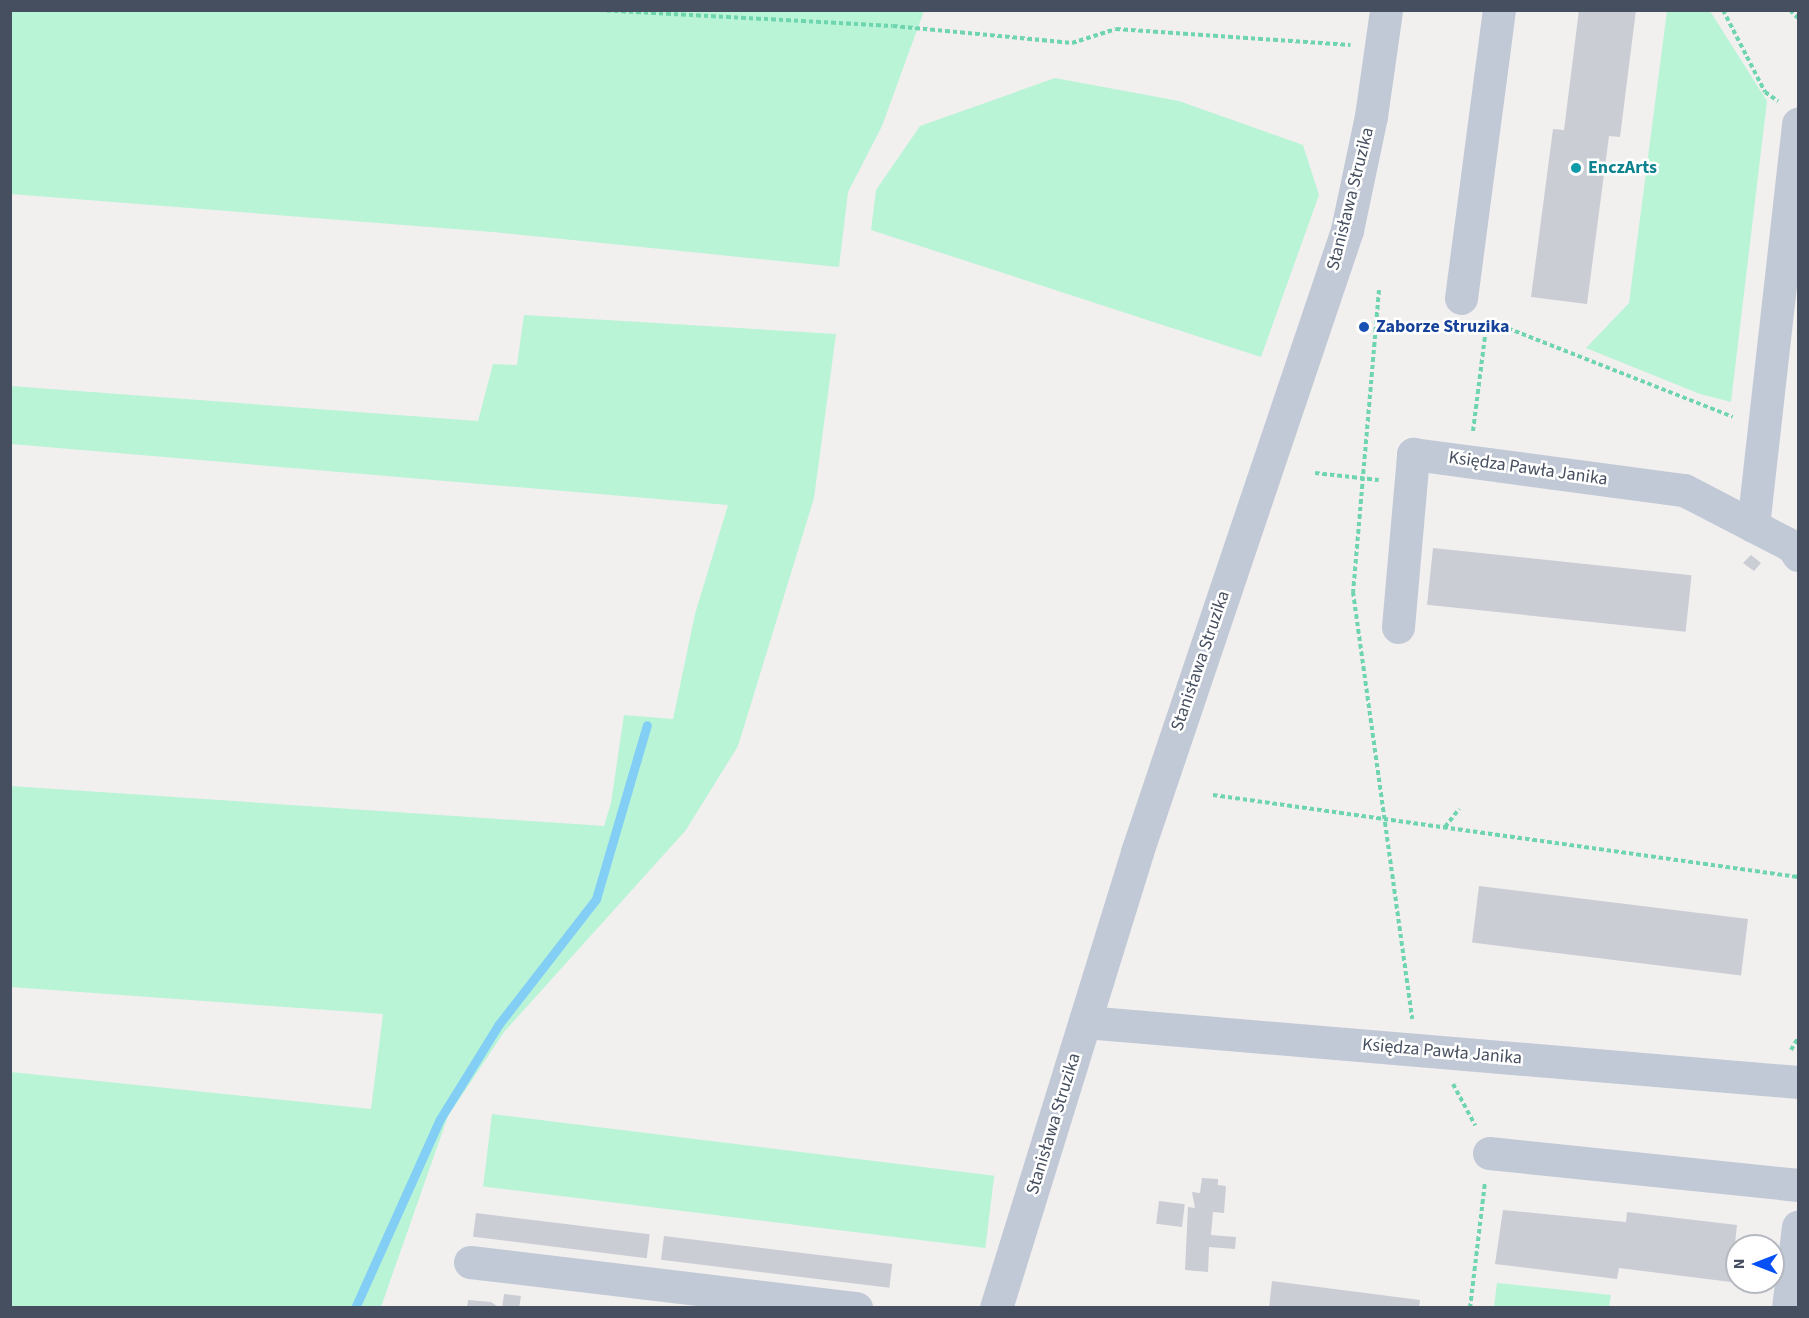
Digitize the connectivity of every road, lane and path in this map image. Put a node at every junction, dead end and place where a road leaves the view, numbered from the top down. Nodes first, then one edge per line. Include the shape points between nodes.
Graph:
1 (599, 10) edge
2 (1386, 10) edge
3 (1499, 10) edge
4 (1723, 10) edge
5 (1790, 10) edge
6 (1798, 18) edge
7 (1381, 47) junction
8 (1774, 97) dead end
9 (1798, 124) edge
10 (1378, 290) dead end
11 (1461, 298) dead end
12 (1764, 429) junction
13 (1473, 432) dead end
14 (1753, 526) junction
15 (1798, 555) edge
16 (1398, 627) dead end
17 (1214, 795) dead end
18 (1459, 809) dead end
19 (1382, 819) junction
20 (1444, 827) junction
21 (1798, 877) edge
22 (1085, 1023) junction
23 (1416, 1050) junction
24 (1798, 1082) edge
25 (1489, 1153) dead end
26 (1798, 1185) edge
27 (1798, 1227) edge
28 (470, 1262) dead end
29 (856, 1308) edge
30 (996, 1308) edge
31 (1788, 1308) edge

1 - 7 path via 893,26 1072,43 1116,29
2 - 7 street, Stanisława Struzika
3 - 11 street
4 - 8 path via 1765,92
5 - 6 path
7 - 22 street, Stanisława Struzika via 1368,136 1347,230 1137,852
9 - 12 street
10 - 19 path via 1353,592
12 - 13 path via 1487,320
12 - 14 street
14 - 15 street, Księdza Pawła Janika via 1792,546
14 - 16 street, Księdza Pawła Janika via 1684,490 1413,454
17 - 19 path
18 - 20 path
19 - 20 path
19 - 23 path
20 - 21 path
22 - 23 street, Księdza Pawła Janika
22 - 30 street, Stanisława Struzika
23 - 24 street, Księdza Pawła Janika
25 - 26 street
27 - 31 street
28 - 29 street

